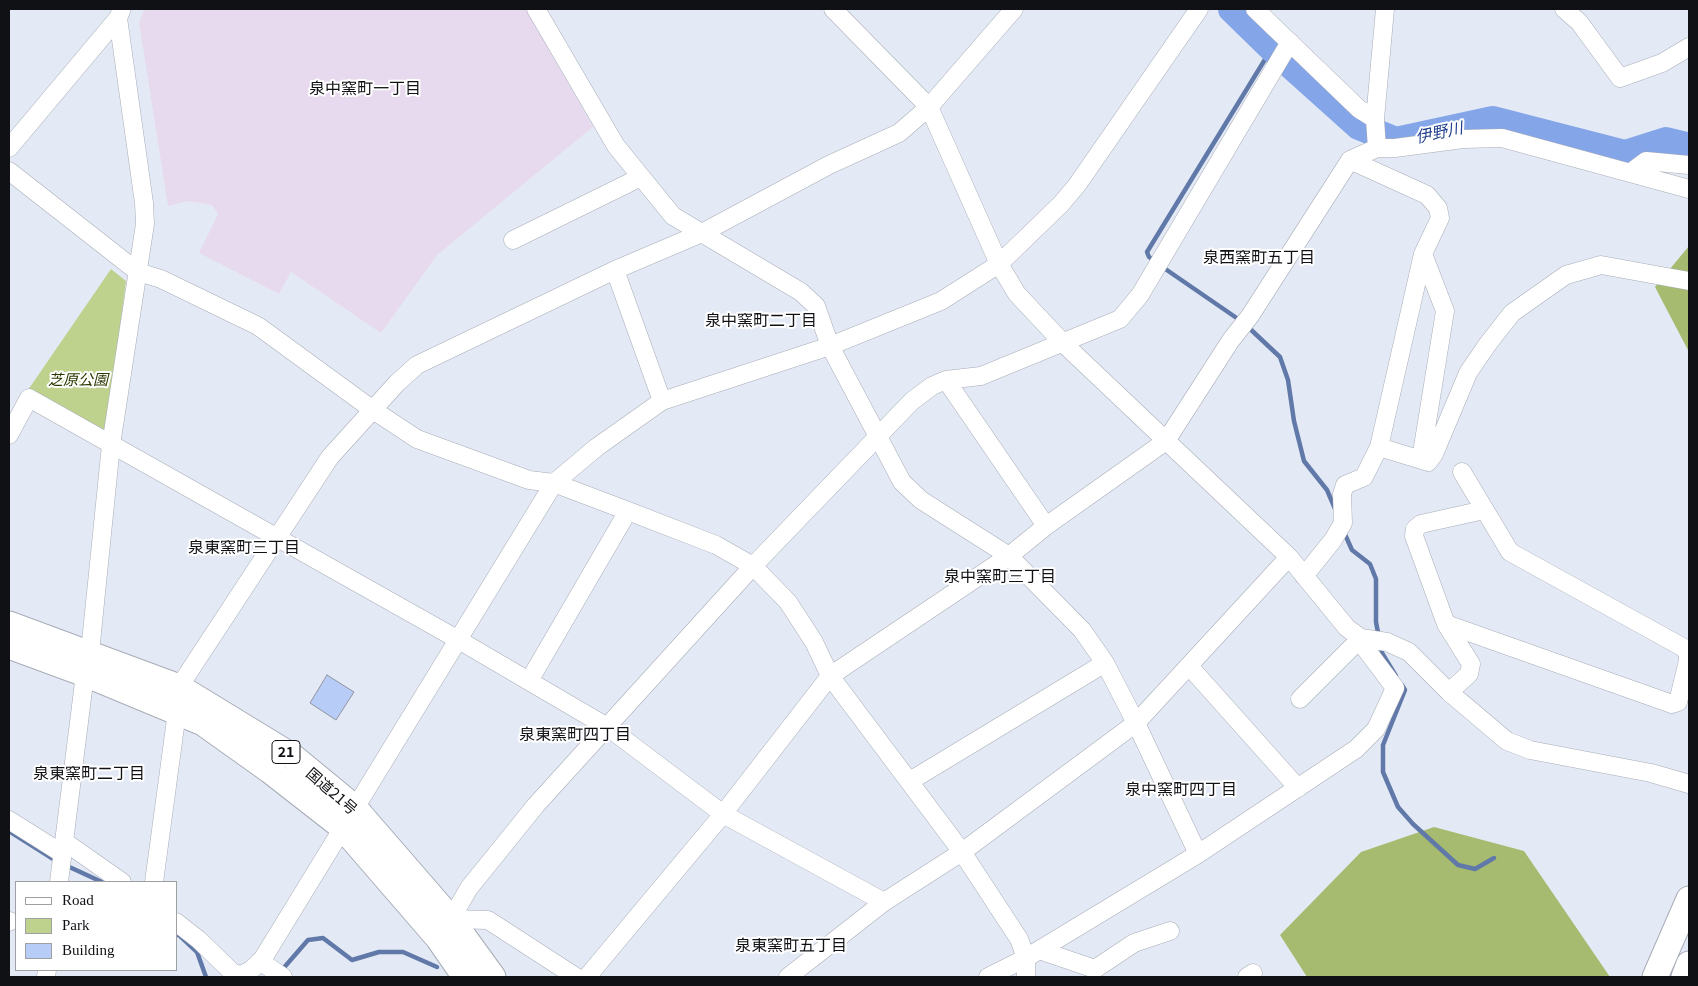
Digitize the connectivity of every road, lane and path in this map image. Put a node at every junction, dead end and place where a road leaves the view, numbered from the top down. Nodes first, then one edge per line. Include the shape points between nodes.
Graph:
1 (536, 9) edge
2 (833, 9) edge
3 (1014, 9) edge
4 (1199, 9) edge
5 (1255, 9) edge
6 (1385, 9) edge
7 (1564, 9) edge
8 (120, 13) edge
9 (1290, 42) junction
10 (1689, 47) edge
11 (929, 107) junction
12 (1375, 119) junction
13 (9, 148) edge
14 (1376, 148) junction
15 (1350, 160) junction
16 (1689, 165) edge
17 (9, 171) edge
18 (1630, 173) junction
19 (642, 177) junction
20 (1689, 189) edge
21 (702, 233) junction
22 (513, 240) dead end
23 (1423, 254) junction
24 (999, 264) junction
25 (614, 270) junction
26 (138, 272) junction
27 (1689, 281) edge
28 (1064, 344) junction
29 (830, 346) junction
30 (946, 380) junction
31 (662, 402) junction
32 (374, 410) junction
33 (9, 435) edge
34 (877, 438) junction
35 (1166, 441) junction
36 (111, 445) junction
37 (1378, 447) junction
38 (1421, 459) junction
39 (1462, 472) dead end
40 (554, 483) junction
41 (1484, 510) junction
42 (628, 511) junction
43 (1046, 526) junction
44 (276, 538) junction
45 (1009, 556) junction
46 (1289, 557) junction
47 (753, 566) junction
48 (1304, 576) junction
49 (9, 624) edge
50 (1446, 624) junction
51 (458, 639) junction
52 (1373, 640) junction
53 (9, 646) edge
54 (88, 663) junction
55 (1105, 663) junction
56 (1189, 666) junction
57 (830, 676) junction
58 (529, 681) junction
59 (179, 687) junction
60 (1450, 692) junction
61 (1300, 699) dead end
62 (177, 712) junction
63 (1136, 723) junction
64 (609, 728) junction
65 (910, 781) junction
66 (1689, 784) edge
67 (1298, 788) junction
68 (723, 814) junction
69 (348, 817) junction
70 (9, 820) edge
71 (64, 848) junction
72 (962, 852) junction
73 (1198, 854) junction
74 (59, 881) edge
75 (120, 881) edge
76 (154, 881) edge
77 (1689, 899) edge
78 (884, 902) junction
79 (451, 920) junction
80 (178, 924) edge
81 (1170, 931) dead end
82 (1033, 954) junction
83 (1689, 964) edge
84 (271, 969) edge
85 (465, 977) edge
86 (492, 977) edge
87 (576, 977) edge
88 (587, 977) edge
89 (788, 977) edge
90 (988, 977) edge
91 (1026, 977) edge
92 (1655, 977) edge
93 (1684, 977) edge

1 - 19 street via 616,146
2 - 11 street
3 - 11 street
4 - 24 street via 1077,185
5 - 9 street
6 - 12 street
7 - 10 street via 1579,22 1620,78 1662,63
8 - 13 street
8 - 26 street via 144,203 145,224
9 - 12 street via 1358,109
9 - 28 street via 1140,294 1120,320
11 - 21 street via 899,133 829,165
11 - 24 street
12 - 14 street
14 - 15 street
14 - 18 street via 1502,138
15 - 23 street via 1427,195 1438,208 1440,218
15 - 35 street
16 - 18 street via 1646,161
17 - 26 street
18 - 20 street
19 - 21 street via 672,216
19 - 22 street
21 - 25 street
21 - 29 street via 801,292 816,306
23 - 37 street
23 - 38 street via 1445,311
24 - 28 street via 1018,294
24 - 29 street via 941,301
25 - 31 street
25 - 32 street via 417,365
26 - 32 street via 161,279 258,326
26 - 36 street
27 - 38 street via 1601,266 1566,274 1512,314 1487,345 1468,373 1434,454 1428,462
28 - 30 street via 981,376
28 - 35 street
29 - 31 street
29 - 34 street
30 - 34 street via 912,401
30 - 43 street
31 - 40 street via 597,447
32 - 40 street via 424,441 529,480
32 - 44 street via 330,457
33 - 36 street via 29,398
34 - 45 street via 902,482 921,500
34 - 47 street
35 - 43 street
35 - 46 street
36 - 44 street
36 - 54 street
37 - 38 street
37 - 48 street via 1364,477 1345,485 1342,494 1343,523
39 - 41 street
40 - 42 street
40 - 51 street
41 - 50 street via 1421,524 1415,529 1414,536
41 - 50 street via 1510,552 1684,648 1688,661 1678,702 1672,704
42 - 47 street via 716,545
42 - 58 street
43 - 45 street
44 - 51 street
44 - 59 street
45 - 55 street via 1082,630
45 - 57 street
46 - 48 street
46 - 56 street
47 - 57 street via 788,602 814,642
47 - 64 street
48 - 52 street via 1347,628
49 - 54 highway, 国道21号 / 21
50 - 60 street via 1471,664 1468,674
51 - 58 street
51 - 69 street
52 - 60 street via 1409,652
52 - 61 street
52 - 67 street via 1365,648 1395,688 1376,730 1356,749
53 - 54 highway, 国道21号 / 21
54 - 59 highway, 国道21号 / 21
54 - 62 highway, 国道21号 / 21
54 - 71 street
55 - 63 street
55 - 65 street
56 - 63 street
56 - 67 street
57 - 65 street
57 - 68 street
58 - 64 street
59 - 69 highway, 国道21号 / 21 via 292,756
60 - 66 street via 1507,741 1530,750 1651,773
62 - 69 highway, 国道21号 / 21 via 203,723 268,770
62 - 76 street
63 - 72 street
63 - 73 street
64 - 68 street
64 - 79 street via 536,805 469,888
65 - 72 street
67 - 73 street
68 - 78 street
68 - 88 street
69 - 79 highway, 国道21号 / 21
69 - 84 street
69 - 85 highway, 国道21号 / 21
70 - 71 street
71 - 74 street
71 - 75 street
72 - 78 street
72 - 82 street via 1019,939
73 - 82 street
77 - 92 highway
78 - 89 street
79 - 86 highway, 国道21号 / 21
79 - 87 street via 488,920
80 - 84 street via 232,973 241,975 251,970
81 - 82 street via 1134,943 1095,969
82 - 90 street
82 - 91 street
83 - 93 highway

